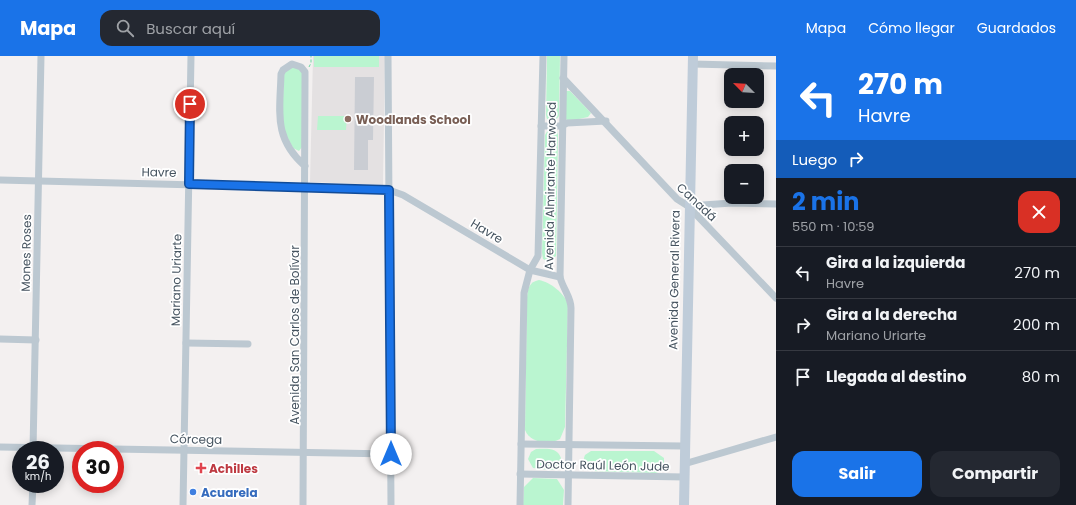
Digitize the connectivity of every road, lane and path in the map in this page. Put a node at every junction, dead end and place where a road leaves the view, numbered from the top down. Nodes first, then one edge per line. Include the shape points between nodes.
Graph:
1 (41, 56) edge
2 (191, 56) edge
3 (311, 56) edge
4 (388, 56) edge
5 (543, 56) edge
6 (564, 56) edge
7 (693, 60) edge
8 (311, 63) dead end
9 (776, 66) edge
10 (563, 78) junction
11 (606, 121) junction
12 (541, 126) junction
13 (561, 126) junction
14 (305, 166) junction
15 (0, 180) edge
16 (39, 181) junction
17 (189, 184) junction
18 (306, 188) junction
19 (389, 190) junction
20 (776, 204) edge
21 (688, 206) junction
22 (530, 270) junction
23 (560, 277) junction
24 (776, 298) edge
25 (0, 339) edge
26 (36, 340) junction
27 (186, 343) junction
28 (248, 344) dead end
29 (776, 437) edge
30 (33, 441) edge
31 (521, 444) junction
32 (569, 445) junction
33 (684, 446) junction
34 (0, 447) edge
35 (12, 448) edge
36 (64, 449) edge
37 (184, 450) junction
38 (304, 453) junction
39 (391, 454) junction
40 (684, 464) junction
41 (520, 474) junction
42 (569, 475) junction
43 (684, 477) junction
44 (33, 493) edge
45 (32, 505) edge
46 (183, 505) edge
47 (303, 505) edge
48 (391, 505) edge
49 (520, 505) edge
50 (568, 505) edge
51 (684, 505) edge

1 - 16 street, Mones Roses
2 - 17 street, Mariano Uriarte
3 - 8 path
4 - 19 street
5 - 12 street, Avenida Almirante Harwood
6 - 10 street, Avenida Almirante Harwood
7 - 9 street
7 - 21 main road, Avenida General Rivera
10 - 11 street, Canadá
10 - 13 street, Avenida Almirante Harwood
11 - 13 street via 567,123
11 - 21 street, Canadá via 677,200
12 - 13 street
12 - 22 street, Avenida Almirante Harwood via 538,256
13 - 23 street, Avenida Almirante Harwood
14 - 14 street, Avenida San Carlos de Bolívar via 305,72 302,67 292,64 281,74 279,122 284,138
14 - 18 street, Avenida San Carlos de Bolívar
15 - 16 street, Havre
16 - 17 street, Havre
16 - 26 street, Mones Roses
17 - 18 street, Havre
17 - 27 street, Mariano Uriarte
18 - 19 street, Havre
18 - 38 street, Avenida San Carlos de Bolívar
19 - 22 street, Havre via 403,195
19 - 39 street
20 - 21 street
21 - 24 street, Canadá
21 - 33 main road, Avenida General Rivera
22 - 23 street, Havre
22 - 31 street, Avenida Almirante Harwood via 524,292
23 - 32 street, Avenida Almirante Harwood via 562,287 571,299
25 - 26 street
26 - 30 street, Mones Roses
27 - 28 street
27 - 37 street, Mariano Uriarte
29 - 40 street, Doctor Raúl León Jude
31 - 32 street, Doctor Raúl León Jude
31 - 41 street, Avenida Almirante Harwood
32 - 33 street, Doctor Raúl León Jude
32 - 42 street, Avenida Almirante Harwood
33 - 40 main road, Avenida General Rivera
34 - 35 street, Córcega
36 - 37 street, Córcega
37 - 38 street, Córcega
37 - 46 street, Mariano Uriarte
38 - 39 street, Córcega
38 - 47 street, Avenida San Carlos de Bolívar
39 - 48 street
40 - 43 main road, Avenida General Rivera
41 - 42 street, Doctor Raúl León Jude
41 - 49 street, Avenida Almirante Harwood
42 - 43 street, Doctor Raúl León Jude
42 - 50 street, Avenida Almirante Harwood
43 - 51 main road, Avenida General Rivera
44 - 45 street

